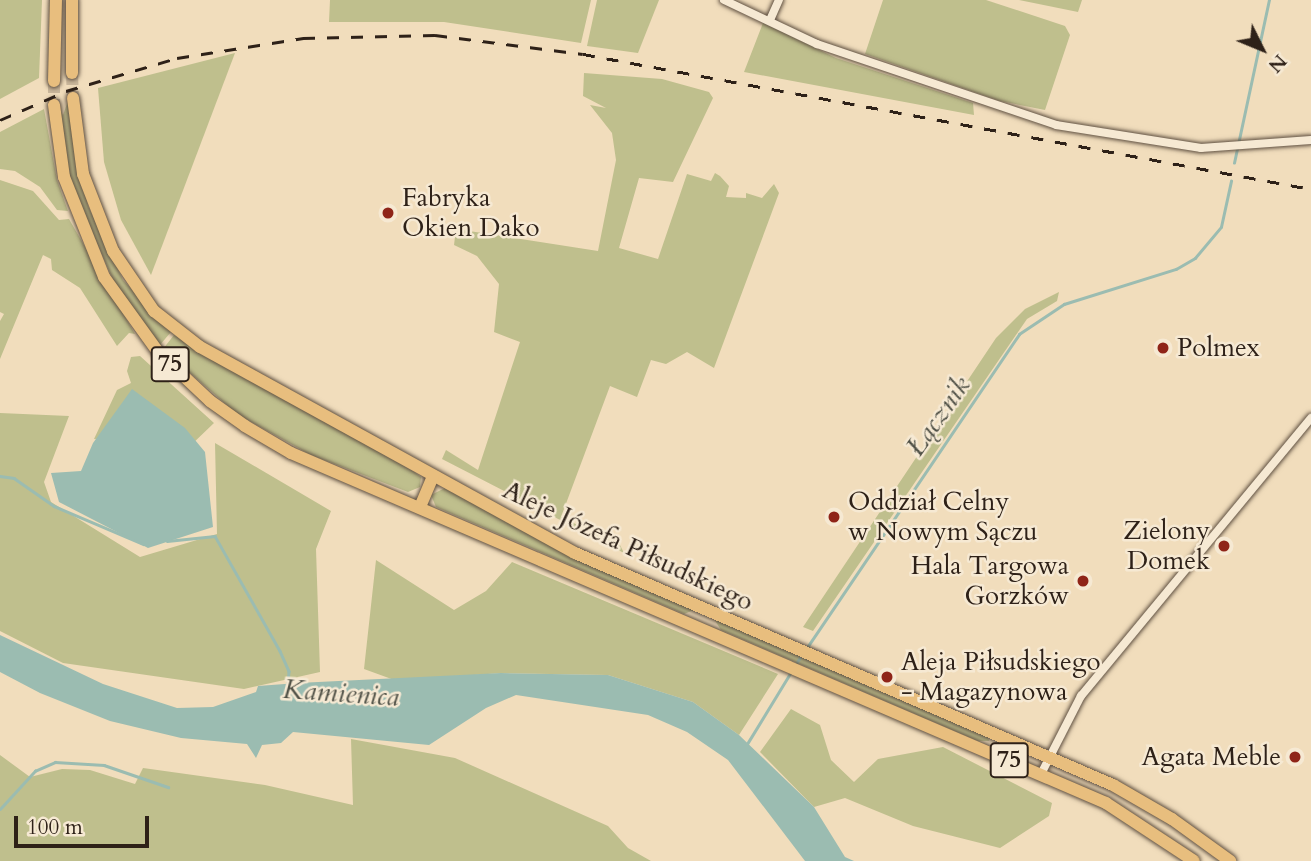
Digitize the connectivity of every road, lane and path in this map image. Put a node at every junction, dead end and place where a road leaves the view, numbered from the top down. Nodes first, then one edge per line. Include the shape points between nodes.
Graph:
1 (56, 0) edge
2 (72, 0) edge
3 (724, 0) edge
4 (779, 0) edge
5 (770, 20) junction
6 (72, 73) tunnel mouth
7 (54, 80) tunnel mouth
8 (73, 98) tunnel mouth
9 (54, 106) tunnel mouth
10 (1311, 140) edge
11 (1311, 418) edge
12 (433, 476) junction
13 (419, 507) junction
14 (1001, 736) junction
15 (993, 753) junction
16 (1048, 756) junction
17 (1041, 774) junction
18 (1194, 861) edge
19 (1230, 861) edge

1 - 7 main road
2 - 6 main road
3 - 5 street
4 - 5 street
5 - 10 street via 817,44 1056,125 1189,147 1244,148
8 - 12 main road, Aleje Józefa Piłsudskiego / 75 via 83,174 102,229 128,278 154,311 200,347
9 - 13 main road, Aleje Józefa Piłsudskiego / 75 via 64,177 75,213 104,277 158,352 245,426 291,453
11 - 16 street via 1081,696
12 - 13 main road
12 - 14 main road, Aleje Józefa Piłsudskiego / 75 via 576,553
13 - 15 main road, Aleje Józefa Piłsudskiego / 75
14 - 15 main road
14 - 16 main road, Aleje Józefa Piłsudskiego / 75
15 - 17 main road, Aleje Józefa Piłsudskiego / 75
16 - 17 street
16 - 19 main road, Aleje Józefa Piłsudskiego / 75 via 1144,802
17 - 18 main road, Aleje Józefa Piłsudskiego / 75 via 1106,803

